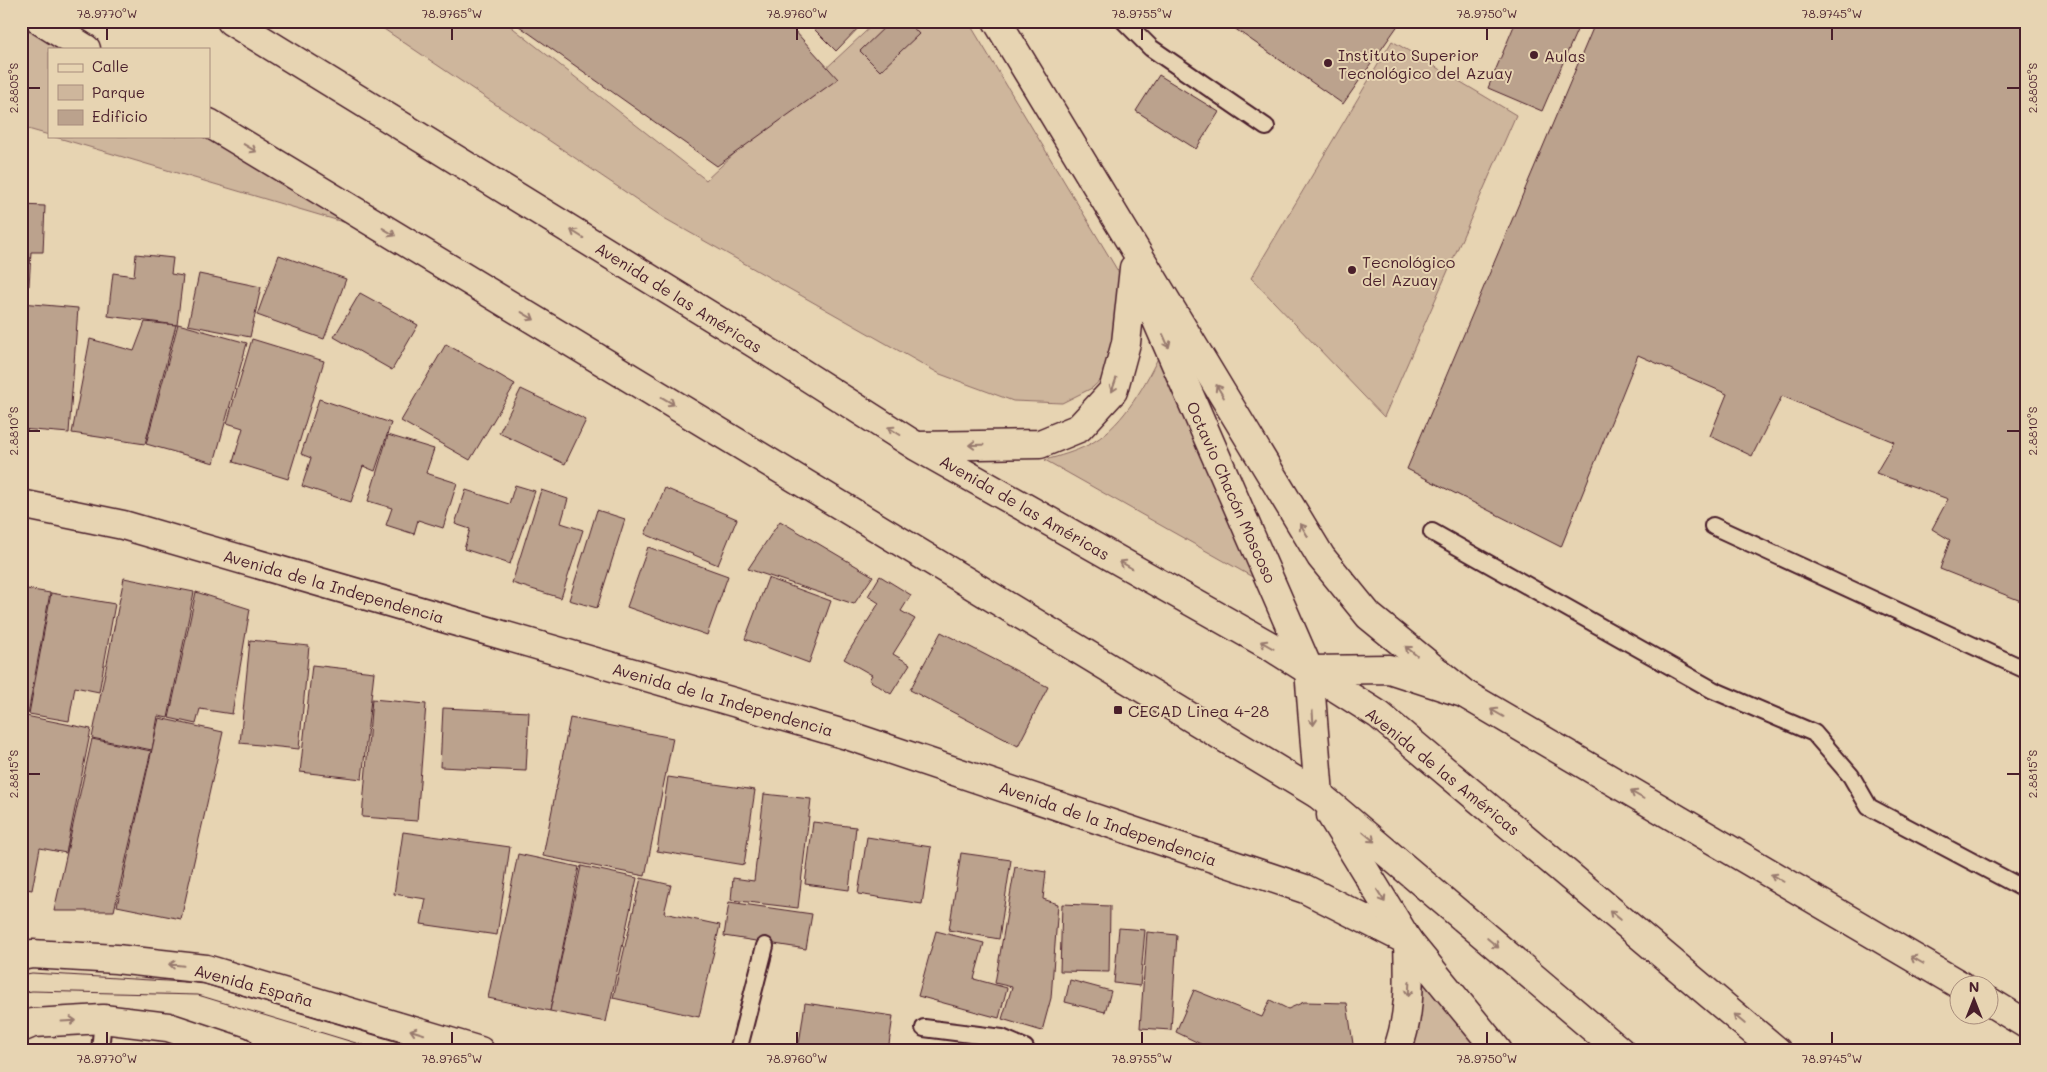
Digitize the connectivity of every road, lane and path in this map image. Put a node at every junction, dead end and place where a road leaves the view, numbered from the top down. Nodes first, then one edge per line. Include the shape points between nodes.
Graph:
1 (41, 21) edge
2 (231, 21) edge
3 (997, 21) edge
4 (1124, 21) edge
5 (84, 48) edge
6 (210, 124) edge
7 (1266, 127) dead end
8 (1105, 200) junction
9 (1134, 268) junction
10 (916, 446) junction
11 (21, 504) edge
12 (1712, 526) dead end
13 (1432, 532) dead end
14 (1309, 670) junction
15 (2026, 670) edge
16 (1463, 693) junction
17 (1318, 794) junction
18 (2026, 890) edge
19 (1408, 941) junction
20 (765, 946) dead end
21 (21, 956) edge
22 (1950, 979) edge
23 (2000, 1008) edge
24 (103, 1019) junction
25 (2026, 1024) edge
26 (21, 1028) edge
27 (924, 1028) dead end
28 (100, 1051) edge
29 (240, 1051) edge
30 (480, 1051) edge
31 (738, 1051) edge
32 (1026, 1051) edge
33 (1397, 1051) edge
34 (1498, 1051) edge
35 (1620, 1051) edge
36 (1776, 1051) edge

1 - 5 main road
10 -> 2 main road, Avenida de las Américas
3 - 8 main road, Octavio Chacón Moscoso
4 - 7 lane via 1151,48
6 -> 17 main road
8 - 9 main road, Octavio Chacón Moscoso
16 -> 8 main road, Octavio Chacón Moscoso via 1369,616 1321,557
9 -> 10 main road via 1126,343 1113,391 1079,428 1040,444
9 -> 14 main road, Octavio Chacón Moscoso
14 -> 10 main road, Avenida de las Américas
11 - 19 main road, Avenida de la Independencia via 123,526 847,735 1305,889
12 - 15 lane
13 - 18 lane via 1712,690 1814,733 1851,776 1868,807
14 - 16 main road via 1389,669
14 -> 17 main road, Octavio Chacón Moscoso
36 -> 14 main road, Avenida de las Américas via 1378,715
22 -> 16 main road
17 -> 19 main road
17 -> 35 main road
19 -> 33 main road via 1410,989 1404,1033
19 - 34 main road
20 - 31 lane
30 -> 21 main road, Avenida España via 206,969 116,958
23 - 25 main road
26 -> 24 main road via 33,1023
24 - 28 lane
24 - 29 main road via 168,1027
27 - 32 lane via 1002,1038

